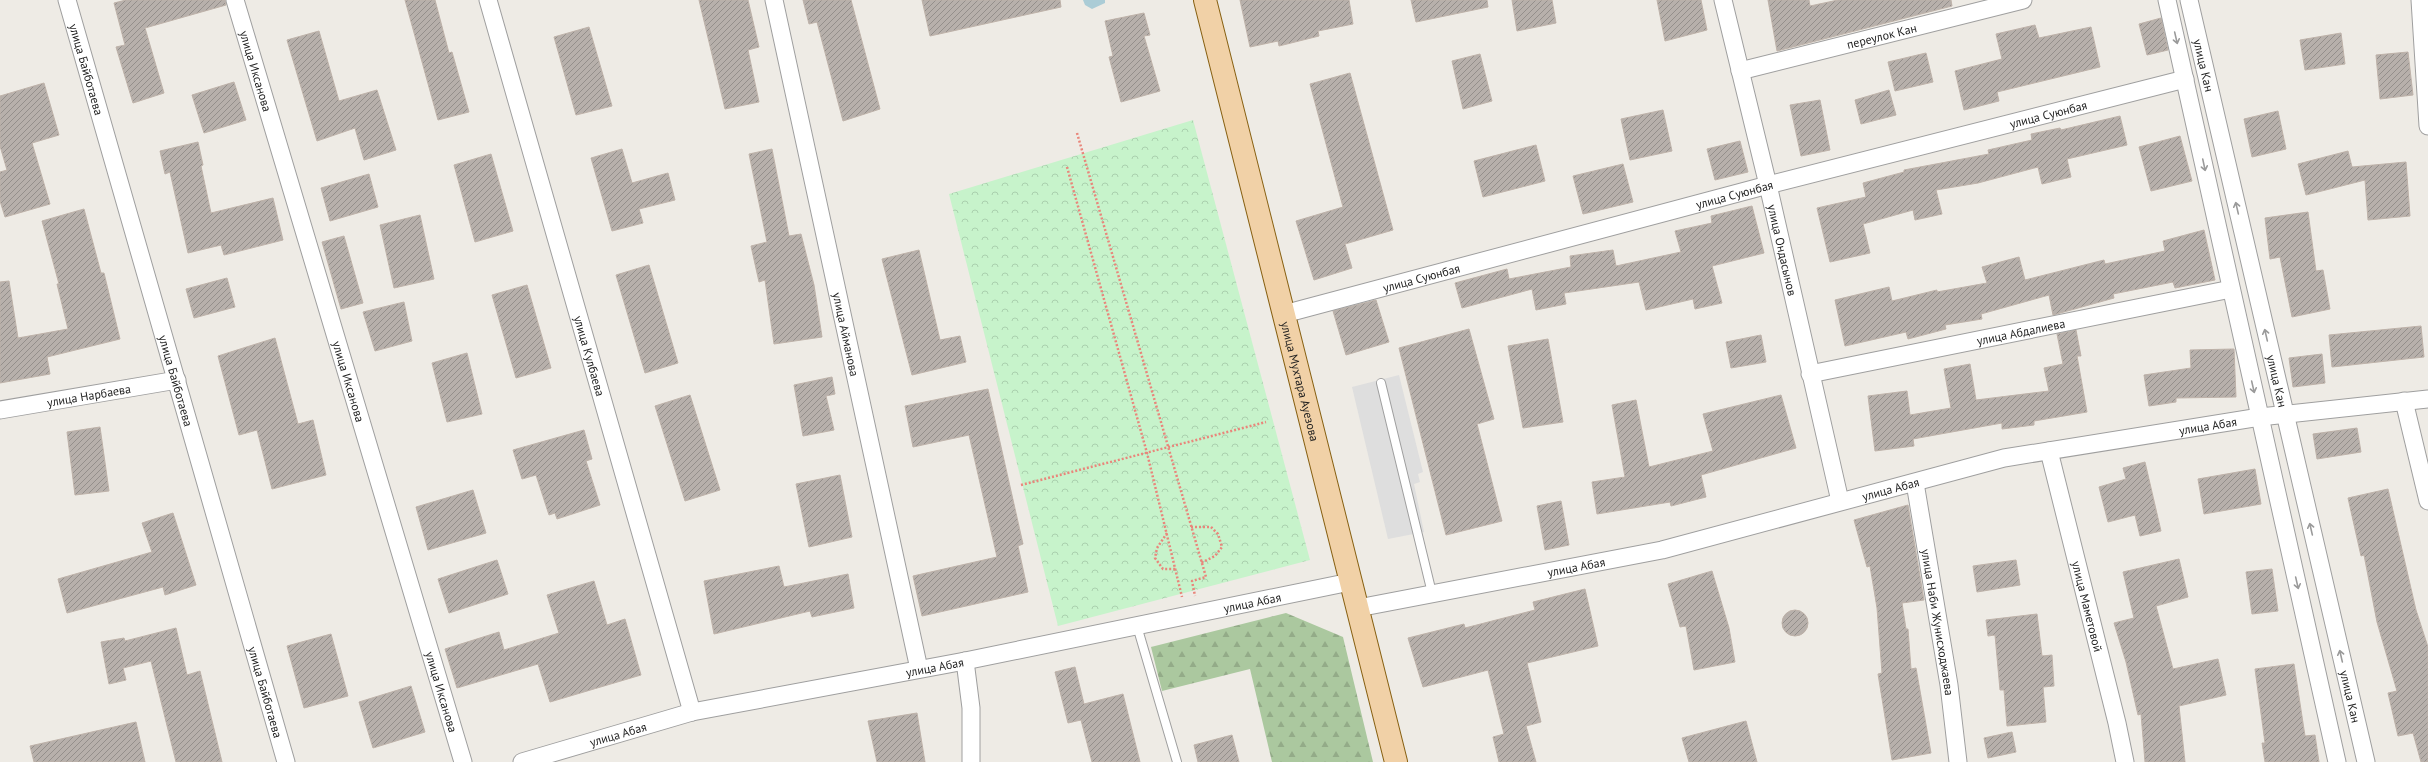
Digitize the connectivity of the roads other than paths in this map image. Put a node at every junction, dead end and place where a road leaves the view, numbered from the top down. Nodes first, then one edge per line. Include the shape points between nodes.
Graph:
1 (67, 0) edge
2 (235, 0) edge
3 (488, 0) edge
4 (774, 0) edge
5 (1205, 0) edge
6 (1723, 0) edge
7 (2023, 0) edge
8 (2167, 0) edge
9 (2189, 0) edge
10 (2420, 0) edge
11 (1740, 71) junction
12 (2185, 79) junction
13 (2428, 126) edge
14 (1768, 185) junction
15 (2231, 289) junction
16 (1284, 314) junction
17 (1810, 374) junction
18 (177, 380) junction
19 (1381, 383) dead end
20 (2428, 400) edge
21 (2404, 401) junction
22 (0, 410) edge
23 (2284, 414) junction
24 (2260, 418) junction
25 (2049, 450) junction
26 (1915, 483) junction
27 (1840, 501) junction
28 (2428, 501) edge
29 (1350, 582) junction
30 (1432, 593) junction
31 (1358, 608) junction
32 (1137, 626) junction
33 (965, 661) junction
34 (919, 670) junction
35 (692, 712) junction
36 (286, 762) edge
37 (463, 762) edge
38 (522, 762) edge
39 (971, 762) edge
40 (1177, 762) edge
41 (1396, 762) edge
42 (1958, 762) edge
43 (2125, 762) edge
44 (2337, 762) edge
45 (2366, 762) edge

1 - 18 street, улица Байботаева
2 - 37 street, улица Иксанова
3 - 35 street, улица Кулбаева
4 - 34 street, улица Айманова
5 - 16 main road, улица Мухтара Ауезова
6 - 11 street, улица Ондасынов
7 - 11 street, переулок Кан
8 -> 12 street, улица Кан
23 -> 9 street, улица Кан
10 - 13 street
11 - 14 street, улица Ондасынов
12 - 14 street, улица Суюнбая
12 -> 15 street, улица Кан
14 - 16 street, улица Суюнбая
14 - 17 street, улица Ондасынов
15 - 17 street, улица Абдалиева
15 -> 24 street, улица Кан
16 - 29 main road, улица Мухтара Ауезова
17 - 27 street, улица Ондасынов
18 - 22 street, улица Нарбаева
18 - 36 street, улица Байботаева
19 - 30 lane
20 - 21 street, улица Абая
21 - 23 street, улица Абая
21 - 28 street
23 - 24 street, улица Абая
45 -> 23 street, улица Кан
24 - 25 street, улица Абая
24 -> 44 street, улица Кан
25 - 26 street, улица Абая via 2004,458
25 - 43 street, улица Маметовой
26 - 27 street, улица Абая
26 - 42 street, улица Наби Жунисходжаева via 1949,685
27 - 30 street, улица Абая via 1662,550
29 - 31 main road, улица Мухтара Ауезова
29 - 32 street, улица Абая
30 - 31 street, улица Абая
31 - 41 main road, улица Мухтара Ауезова
32 - 33 street, улица Абая
32 - 40 lane
33 - 34 street, улица Абая
33 - 39 street via 971,708
34 - 35 street, улица Абая
35 - 38 street, улица Абая

